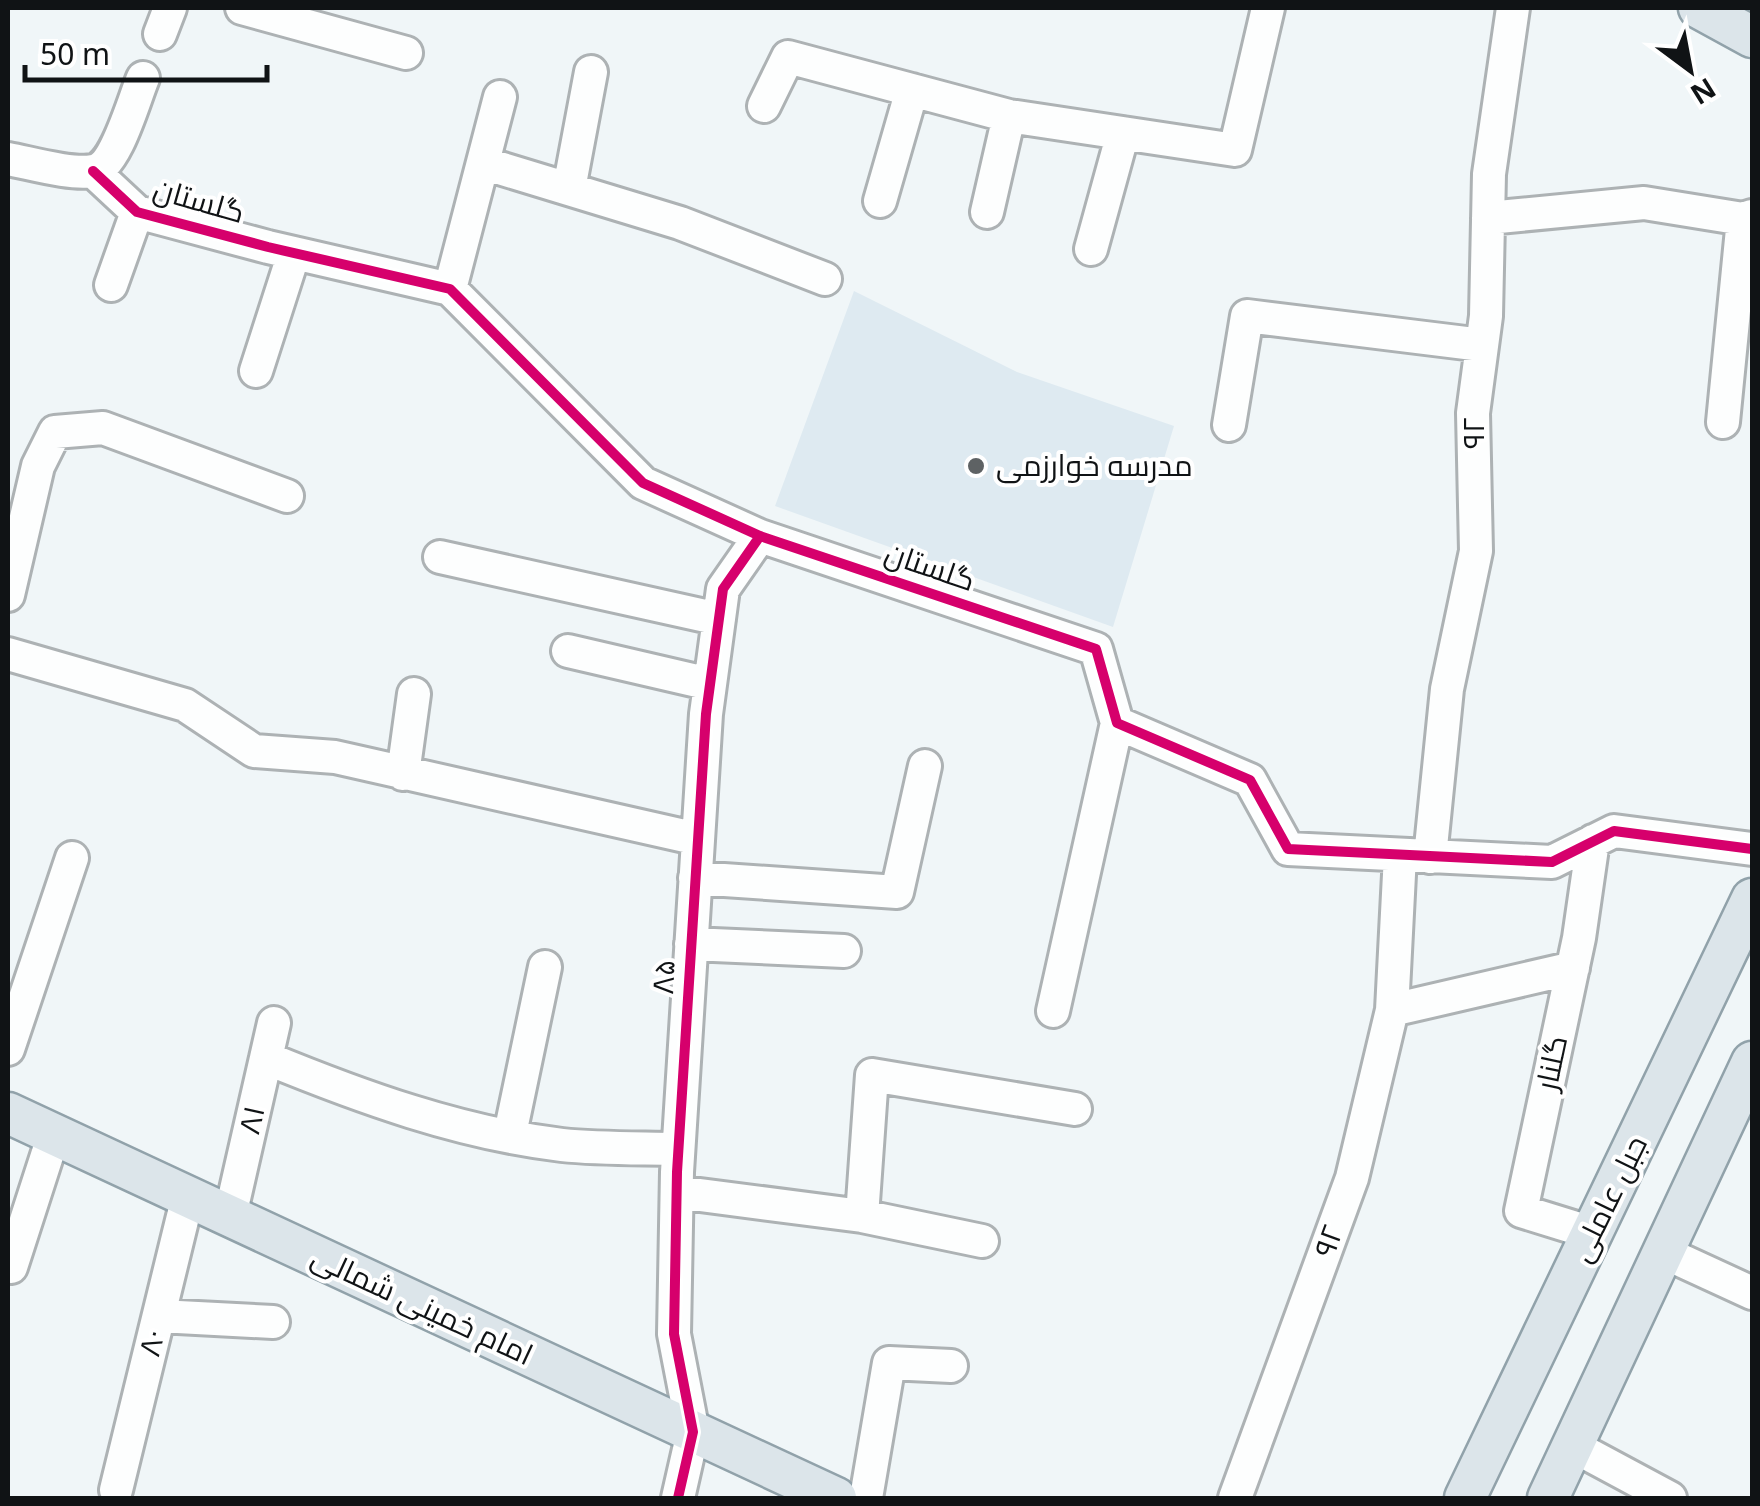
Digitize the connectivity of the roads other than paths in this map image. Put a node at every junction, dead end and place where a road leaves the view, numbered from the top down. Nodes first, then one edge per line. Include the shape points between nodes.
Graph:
1 (242, 8) edge
2 (1268, 8) edge
3 (1512, 8) edge
4 (1699, 8) edge
5 (1752, 37) edge
6 (406, 54) dead end
7 (591, 72) dead end
8 (143, 78) dead end
9 (912, 90) junction
10 (500, 97) dead end
11 (764, 106) dead end
12 (1009, 116) junction
13 (1124, 133) junction
14 (8, 159) edge
15 (483, 164) junction
16 (93, 172) junction
17 (569, 189) junction
18 (880, 201) dead end
19 (137, 212) junction
20 (987, 212) dead end
21 (1488, 218) junction
22 (1748, 218) edge
23 (1091, 249) dead end
24 (294, 253) junction
25 (826, 280) dead end
26 (111, 285) dead end
27 (450, 288) junction
28 (1482, 345) junction
29 (256, 372) dead end
30 (1724, 422) dead end
31 (1229, 425) dead end
32 (287, 496) dead end
33 (760, 536) junction
34 (440, 557) dead end
35 (8, 595) edge
36 (719, 619) junction
37 (568, 652) dead end
38 (8, 654) edge
39 (710, 684) junction
40 (414, 694) dead end
41 (1116, 723) junction
42 (925, 766) dead end
43 (403, 774) junction
44 (698, 839) junction
45 (1593, 841) junction
46 (1752, 848) edge
47 (1415, 856) junction
48 (72, 858) dead end
49 (696, 878) junction
50 (1752, 898) edge
51 (691, 944) junction
52 (844, 951) dead end
53 (545, 967) dead end
54 (1572, 968) junction
55 (1053, 1010) dead end
56 (1392, 1010) junction
57 (274, 1023) dead end
58 (8, 1050) edge
59 (266, 1058) junction
60 (1752, 1062) edge
61 (1075, 1109) dead end
62 (8, 1113) edge
63 (54, 1134) junction
64 (510, 1134) junction
65 (678, 1149) junction
66 (677, 1192) junction
67 (188, 1196) junction
68 (230, 1216) junction
69 (862, 1216) junction
70 (1592, 1234) junction
71 (982, 1241) dead end
72 (1664, 1252) junction
73 (11, 1267) dead end
74 (1752, 1293) edge
75 (159, 1316) junction
76 (272, 1322) dead end
77 (951, 1366) dead end
78 (693, 1432) junction
79 (1573, 1446) junction
80 (116, 1490) dead end
81 (678, 1498) edge
82 (836, 1498) edge
83 (866, 1498) edge
84 (1235, 1498) edge
85 (1465, 1498) edge
86 (1548, 1498) edge
87 (1670, 1498) edge

1 - 6 street
2 - 13 street via 1235,150
3 - 21 street, ۹۲
4 - 5 main road
7 - 17 street
8 - 16 street via 114,152
9 - 11 street via 788,57
9 - 12 street
9 - 18 street
10 - 15 street
12 - 13 street
12 - 20 street
13 - 23 street
14 - 16 street
15 - 17 street
15 - 27 street
16 - 19 street, گلستان
17 - 25 street
19 - 24 street, گلستان
19 - 26 street
21 - 22 street via 1644,203
21 - 28 street, ۹۲
22 - 30 street
24 - 27 street, گلستان
24 - 29 street
27 - 33 street, گلستان via 642,483
28 - 31 street via 1247,316
28 - 47 street, ۹۲ via 1473,413 1476,551
32 - 35 street via 103,428 55,432 38,466
33 - 36 street, ۸۵ via 723,589
33 - 41 street, گلستان via 1096,650
34 - 36 street
36 - 39 street, ۸۵
37 - 39 street
38 - 43 street via 185,705 254,751 335,757
39 - 44 street, ۸۵
40 - 43 street
41 - 47 street via 1250,780 1288,849
41 - 55 street
42 - 49 street via 896,892
43 - 44 street
44 - 49 street, ۸۵
45 - 46 street via 1614,832
45 - 47 street via 1552,862
45 - 54 street, گلنار
47 - 56 street, ۹۲
48 - 58 street
49 - 51 street, ۸۵
50 - 70 main road, جبل عاملی
51 - 52 street
51 - 65 street, ۸۵
53 - 64 street
54 - 56 street
54 - 70 street, گلنار via 1521,1211
56 - 84 street, ۹۲ via 1352,1178
57 - 59 street, ۸۱
59 - 64 street via 398,1107
59 - 68 street, ۸۱
60 - 72 main road
61 - 69 street via 872,1075
62 - 63 main road, امام خمینی شمالی
63 - 67 main road, امام خمینی شمالی
63 - 73 street
64 - 65 street via 562,1145
65 - 66 street, ۸۵
66 - 69 street
66 - 78 street, ۸۵ via 674,1334
67 - 68 main road, امام خمینی شمالی
67 - 75 street, ۸۰
68 - 78 main road, امام خمینی شمالی
69 - 71 street
70 - 85 main road, جبل عاملی
72 - 74 street
72 - 79 main road
75 - 76 street
75 - 80 street, ۸۰
77 - 83 street via 889,1362
78 - 81 street
78 - 82 main road, امام خمینی شمالی
79 - 86 main road
79 - 87 street

